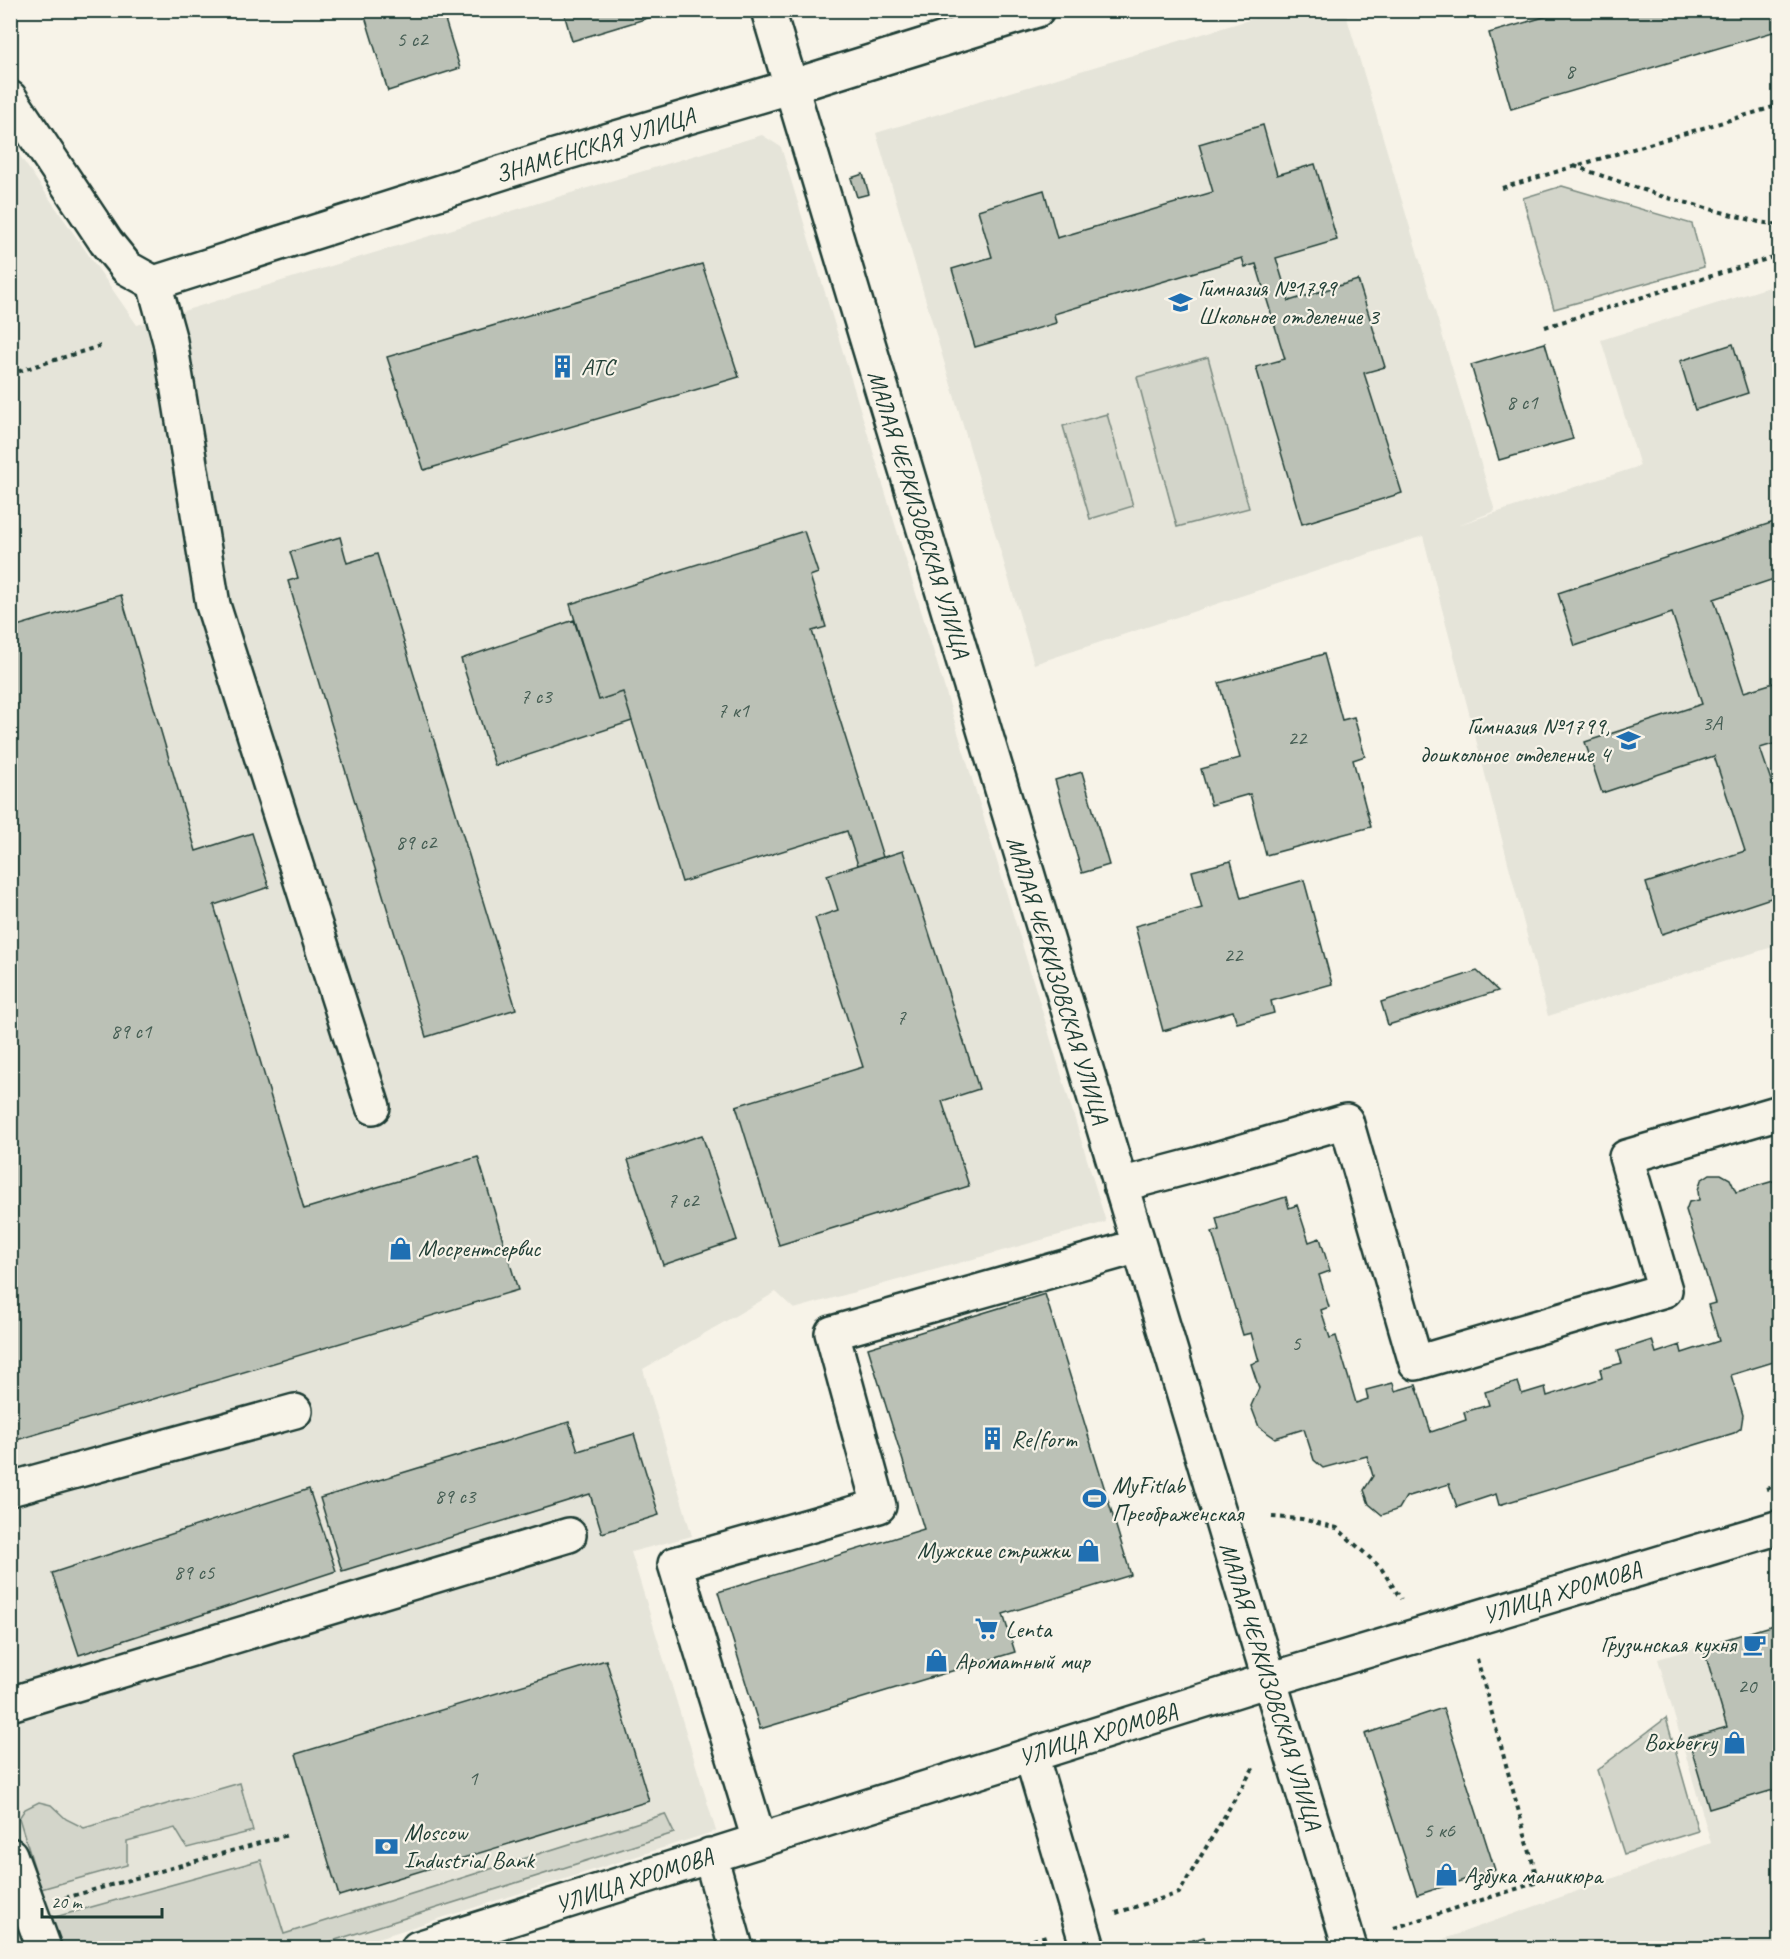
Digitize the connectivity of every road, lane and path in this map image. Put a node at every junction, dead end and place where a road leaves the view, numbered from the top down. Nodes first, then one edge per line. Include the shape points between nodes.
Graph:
1 (768, 10) edge
2 (1037, 10) edge
3 (790, 87) junction
4 (10, 98) edge
5 (1779, 105) edge
6 (1573, 166) junction
7 (1502, 188) dead end
8 (1779, 225) edge
9 (1779, 255) edge
10 (154, 283) junction
11 (1545, 327) dead end
12 (103, 345) dead end
13 (10, 374) edge
14 (373, 1107) dead end
15 (1779, 1112) edge
16 (1120, 1185) junction
17 (1139, 1246) junction
18 (295, 1411) dead end
19 (10, 1489) edge
20 (1272, 1517) dead end
21 (1779, 1527) edge
22 (569, 1534) dead end
23 (1401, 1599) dead end
24 (1474, 1647) dead end
25 (1269, 1680) junction
26 (10, 1704) edge
27 (1031, 1755) junction
28 (1256, 1762) dead end
29 (288, 1835) dead end
30 (759, 1840) junction
31 (10, 1855) edge
32 (710, 1855) junction
33 (29, 1908) junction
34 (1394, 1928) dead end
35 (1084, 1937) edge
36 (44, 1948) edge
37 (418, 1948) edge
38 (736, 1948) edge
39 (1007, 1948) edge
40 (1350, 1948) edge

1 - 3 street, МАЛАЯ ЧЕРКИЗОВСКАЯ УЛИЦА
2 - 3 street, ЗНАМЕНСКАЯ УЛИЦА
3 - 10 street, ЗНАМЕНСКАЯ УЛИЦА
3 - 16 street, МАЛАЯ ЧЕРКИЗОВСКАЯ УЛИЦА
4 - 10 street via 120,260
5 - 6 path
6 - 7 path
6 - 8 path via 1661,196
9 - 11 path
10 - 14 street via 170,341 213,605
12 - 13 path
15 - 16 street via 1626,1157 1665,1290 1416,1363 1346,1121
16 - 17 street, МАЛАЯ ЧЕРКИЗОВСКАЯ УЛИЦА
17 - 25 street, МАЛАЯ ЧЕРКИЗОВСКАЯ УЛИЦА
17 - 30 street via 832,1333 879,1506 675,1564
18 - 19 street
20 - 23 path via 1302,1519 1337,1528 1381,1568
21 - 25 street, УЛИЦА ХРОМОВА
22 - 26 street
24 - 34 path via 1538,1882
25 - 27 street, УЛИЦА ХРОМОВА
25 - 40 street, МАЛАЯ ЧЕРКИЗОВСКАЯ УЛИЦА
27 - 30 street, УЛИЦА ХРОМОВА
27 - 35 street
28 - 35 path via 1179,1893
29 - 33 path
30 - 32 street, УЛИЦА ХРОМОВА
31 - 33 street
32 - 37 street, УЛИЦА ХРОМОВА
32 - 38 street
33 - 36 street
35 - 39 path

